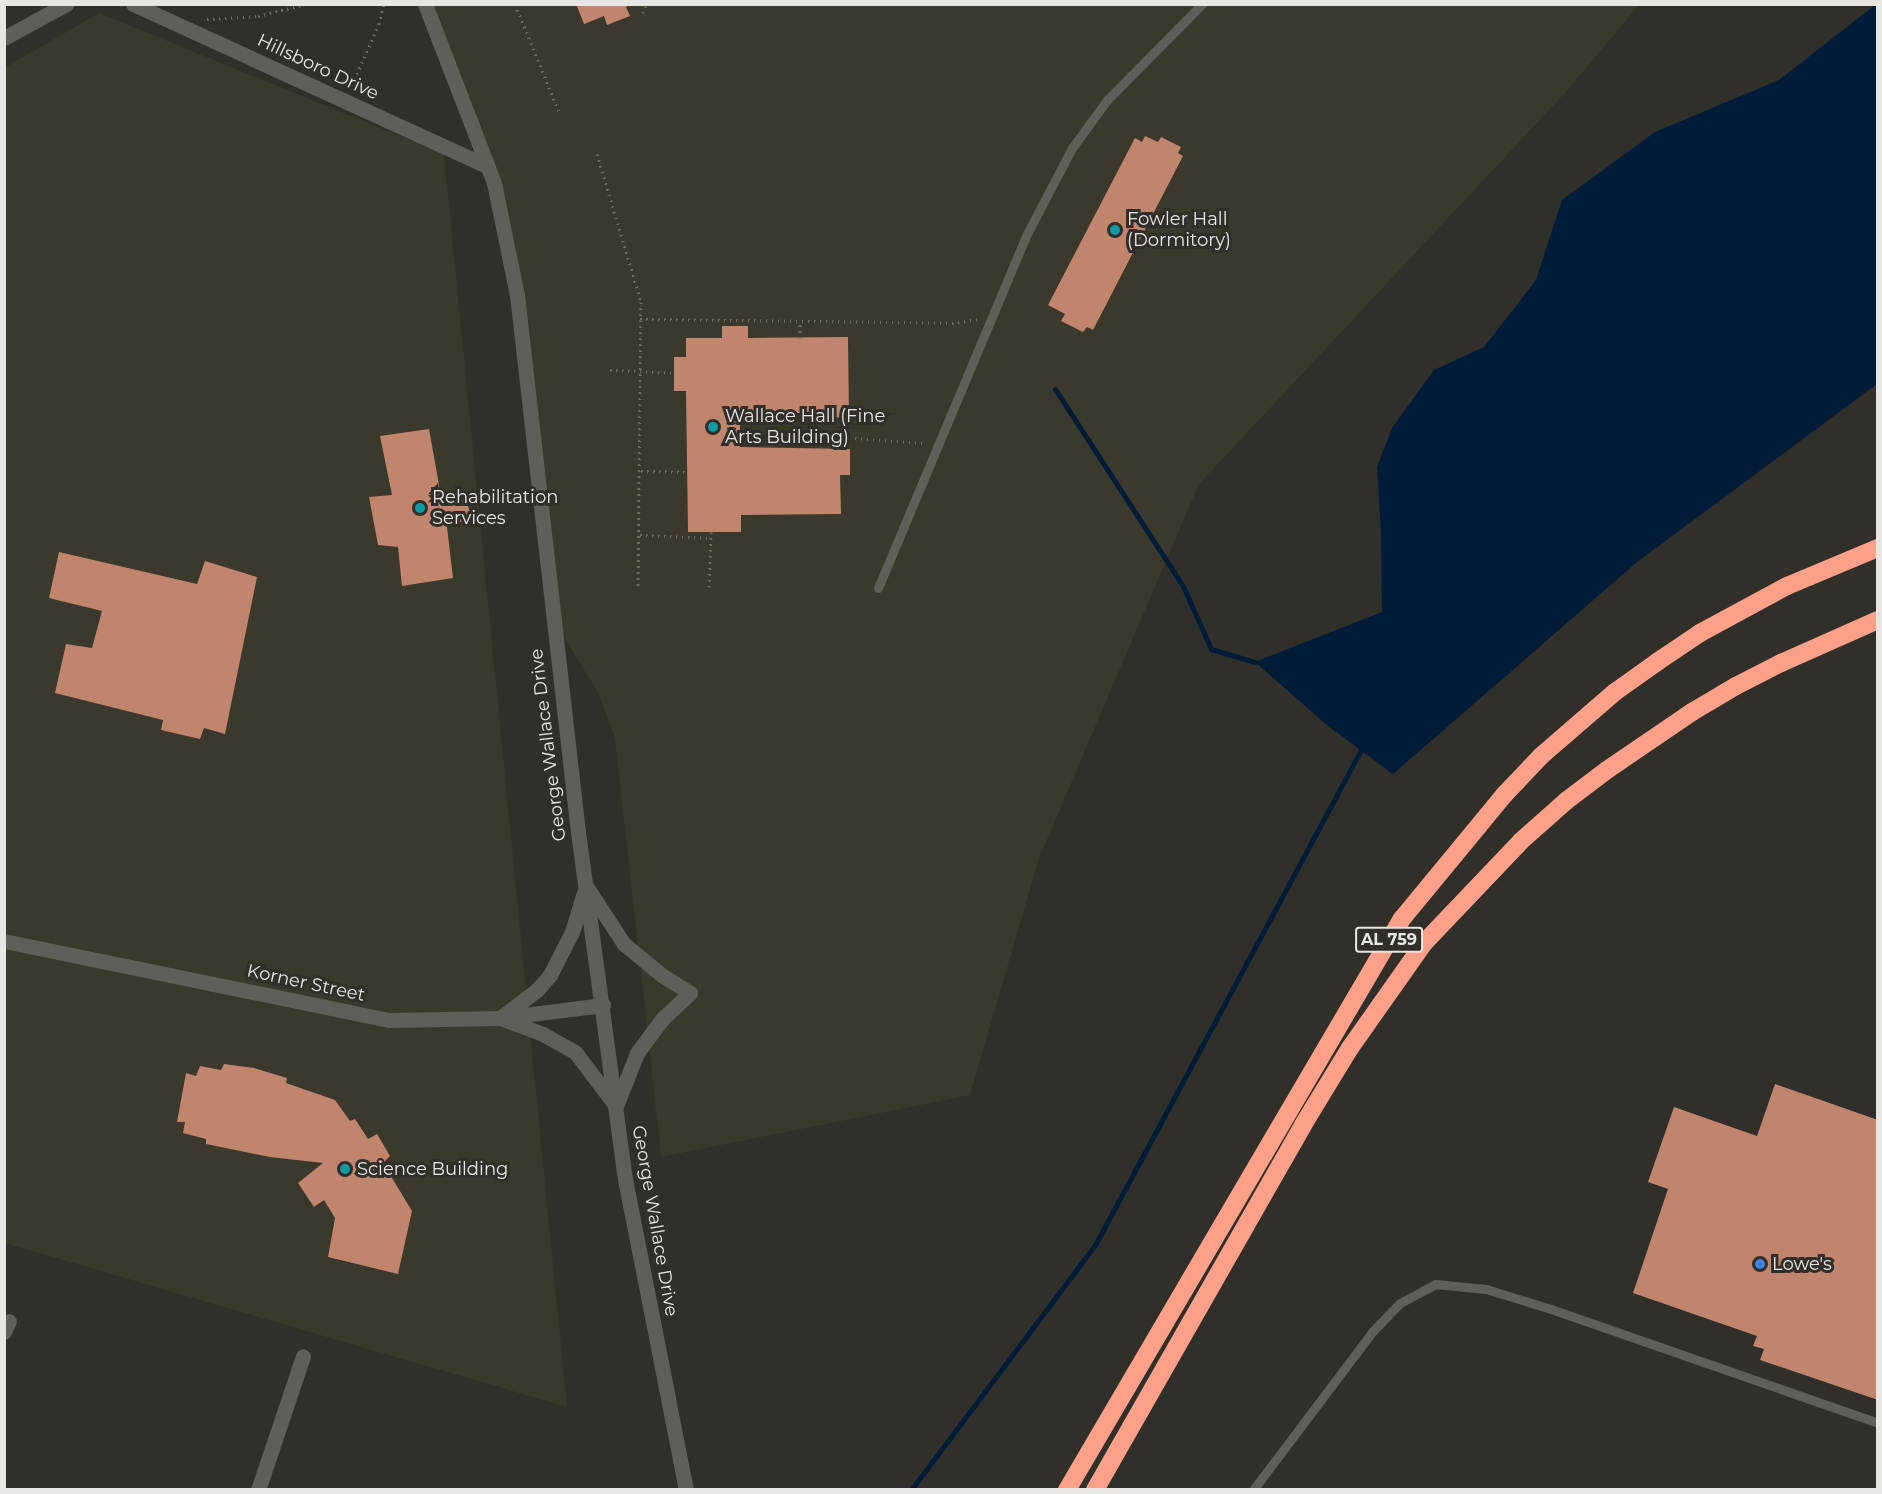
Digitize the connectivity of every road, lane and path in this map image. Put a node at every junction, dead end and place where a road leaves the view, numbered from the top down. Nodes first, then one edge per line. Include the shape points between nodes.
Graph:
1 (66, 4) edge
2 (133, 4) edge
3 (306, 4) edge
4 (384, 4) edge
5 (425, 4) edge
6 (515, 4) edge
7 (647, 4) edge
8 (1202, 4) edge
9 (643, 13) dead end
10 (203, 19) dead end
11 (4, 38) edge
12 (345, 101) junction
13 (560, 114) dead end
14 (597, 154) dead end
15 (487, 166) junction
16 (992, 317) junction
17 (640, 319) junction
18 (800, 321) junction
19 (800, 338) dead end
20 (610, 370) dead end
21 (640, 372) junction
22 (674, 373) dead end
23 (825, 436) dead end
24 (938, 445) junction
25 (640, 471) junction
26 (687, 472) dead end
27 (711, 532) dead end
28 (640, 535) junction
29 (710, 538) junction
30 (1878, 548) edge
31 (638, 587) dead end
32 (709, 588) dead end
33 (878, 588) dead end
34 (1878, 620) edge
35 (586, 886) junction
36 (4, 941) edge
37 (603, 1005) junction
38 (500, 1018) junction
39 (616, 1106) junction
40 (303, 1356) dead end
41 (1878, 1423) edge
42 (258, 1490) edge
43 (686, 1490) edge
44 (1066, 1490) edge
45 (1095, 1490) edge
46 (1253, 1490) edge

1 - 11 street
2 - 12 street, Hillsboro Drive
3 - 10 path via 258,16
4 - 12 path
5 - 15 street, George Wallace Drive
6 - 13 path
7 - 9 path
8 - 16 lane via 1107,100 1072,148 1028,232
12 - 15 street, Hillsboro Drive
14 - 17 path via 641,302
15 - 35 street, George Wallace Drive via 501,212 517,295
16 - 18 path via 952,323
16 - 24 lane
17 - 18 path
17 - 21 path
18 - 19 path
20 - 21 path
21 - 22 path
21 - 25 path
23 - 24 path
24 - 33 lane
25 - 26 path
25 - 28 path
27 - 29 path
28 - 29 path
28 - 31 path
29 - 32 path
30 - 44 highway, AL 759 via 1766,597 1700,633 1615,692 1541,756 1497,802 1401,920
34 - 45 highway, AL 759 via 1736,686 1607,770 1521,841 1424,943 1350,1048 1303,1125
35 - 37 street, George Wallace Drive
35 - 38 street via 572,932 550,975
35 - 39 street via 624,944 690,993 663,1018 637,1053
36 - 38 street, Korner Street via 390,1020
37 - 38 street, Korner Street
37 - 39 street, George Wallace Drive
38 - 39 street via 543,1034 575,1052
39 - 43 street, George Wallace Drive via 625,1179
40 - 42 street
41 - 46 lane via 1486,1289 1435,1284 1400,1303 1372,1332

